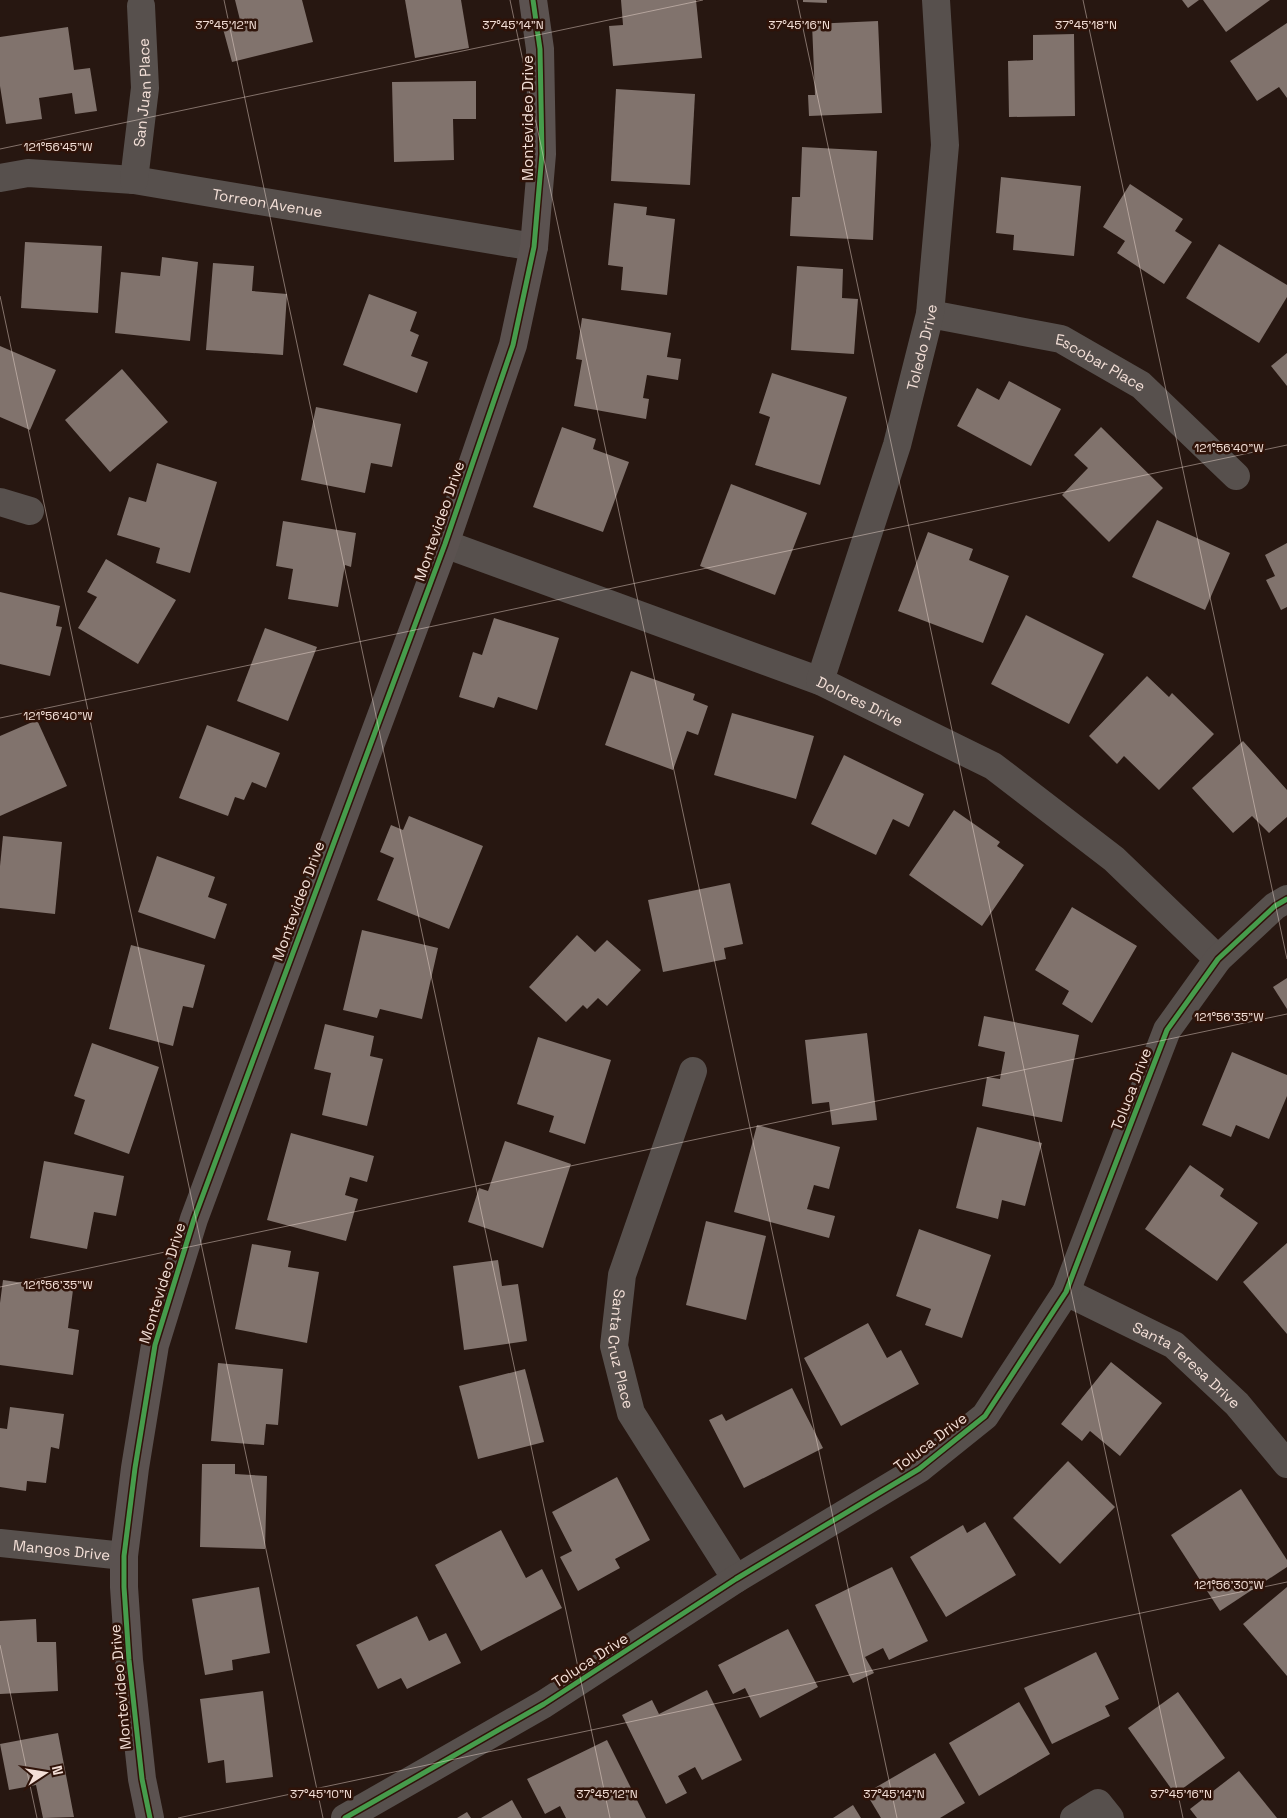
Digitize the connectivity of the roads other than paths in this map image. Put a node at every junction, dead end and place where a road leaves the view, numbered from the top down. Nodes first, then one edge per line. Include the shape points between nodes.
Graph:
1 (533, 0) edge
2 (936, 0) edge
3 (141, 6) dead end
4 (0, 178) edge
5 (134, 180) junction
6 (534, 247) junction
7 (930, 314) junction
8 (1236, 476) dead end
9 (0, 502) edge
10 (30, 512) dead end
11 (445, 544) junction
12 (820, 681) junction
13 (1287, 898) edge
14 (1218, 959) junction
15 (693, 1071) dead end
16 (1066, 1292) junction
17 (1287, 1464) edge
18 (0, 1543) edge
19 (124, 1556) junction
20 (736, 1579) junction
21 (150, 1818) edge
22 (345, 1818) edge
23 (1074, 1818) edge
24 (1110, 1818) edge

1 - 6 street, Montevideo Drive via 540,49 542,154
2 - 7 street, Toledo Drive via 945,145
3 - 5 street, San Juan Place via 144,88
4 - 5 street, Torreon Avenue via 28,173
5 - 6 street, Torreon Avenue
6 - 11 street, Montevideo Drive via 513,345
7 - 8 street, Escobar Place via 1061,339 1141,385
7 - 12 street, Toledo Drive via 897,445
9 - 10 street
11 - 12 street, Dolores Drive
11 - 19 street, Montevideo Drive via 191,1228 155,1345
12 - 14 street, Dolores Drive via 993,766 1114,858
13 - 14 street, Toluca Drive
14 - 16 street, Toluca Drive via 1168,1030
15 - 20 street, Santa Cruz Place via 622,1275 614,1346 631,1413
16 - 17 street, Santa Teresa Drive via 1174,1344 1237,1404
16 - 20 street, Toluca Drive via 986,1416 920,1470
18 - 19 street, Mangos Drive
19 - 21 street, Montevideo Drive via 129,1660 142,1779
20 - 22 street, Toluca Drive via 544,1704
23 - 24 street via 1098,1803

